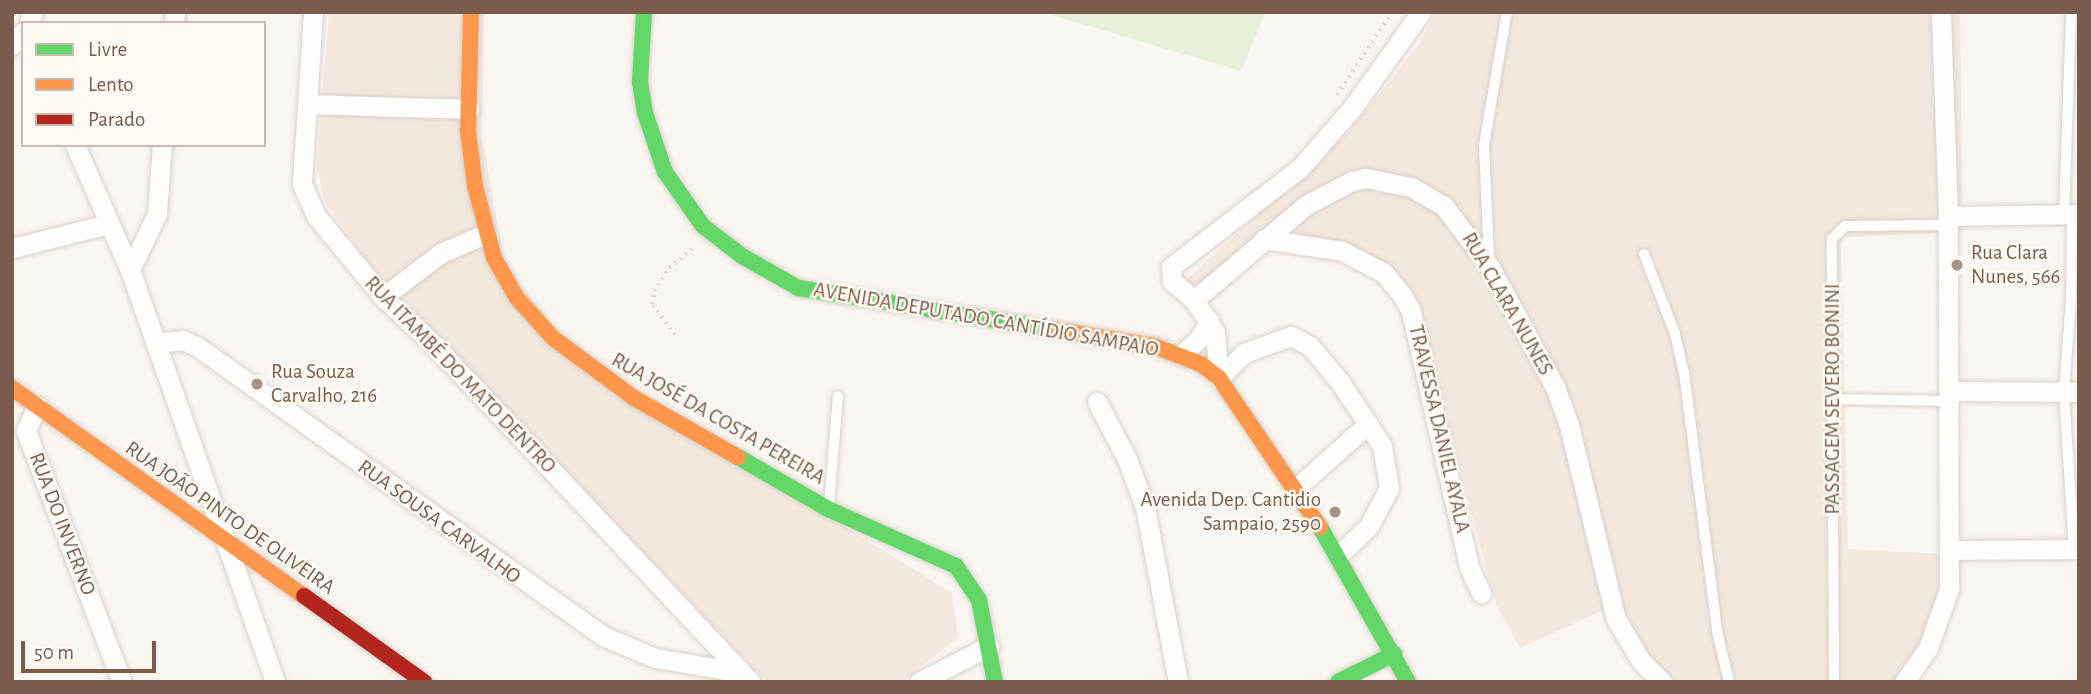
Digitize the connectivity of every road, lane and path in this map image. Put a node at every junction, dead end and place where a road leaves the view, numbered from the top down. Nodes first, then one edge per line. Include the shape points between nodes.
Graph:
1 (313, 12) edge
2 (471, 12) edge
3 (644, 12) edge
4 (1420, 12) edge
5 (1507, 12) edge
6 (1941, 12) edge
7 (2071, 12) edge
8 (308, 104) junction
9 (469, 109) junction
10 (76, 147) edge
11 (162, 147) edge
12 (2072, 214) edge
13 (1947, 220) junction
14 (108, 225) junction
15 (712, 233) junction
16 (485, 234) junction
17 (1264, 239) junction
18 (12, 248) edge
19 (1644, 254) dead end
20 (1489, 267) junction
21 (130, 271) junction
22 (1187, 294) junction
23 (383, 297) junction
24 (1209, 321) junction
25 (676, 335) dead end
26 (155, 344) junction
27 (1181, 355) junction
28 (1219, 378) junction
29 (12, 387) edge
30 (2071, 392) edge
31 (838, 396) dead end
32 (1949, 396) junction
33 (1832, 399) junction
34 (1097, 402) dead end
35 (37, 406) junction
36 (1368, 424) junction
37 (1296, 489) junction
38 (829, 509) junction
39 (224, 542) junction
40 (2076, 549) edge
41 (1950, 550) junction
42 (1339, 555) junction
43 (1481, 593) dead end
44 (989, 646) junction
45 (1394, 654) junction
46 (744, 677) edge
47 (1340, 681) edge
48 (122, 682) edge
49 (275, 682) edge
50 (424, 682) edge
51 (919, 682) edge
52 (995, 682) edge
53 (1178, 682) edge
54 (1408, 682) edge
55 (1662, 682) edge
56 (1729, 682) edge
57 (1834, 682) edge
58 (1904, 682) edge

1 - 8 street, RUA ITAMBÉ DO MATO DENTRO
2 - 9 street, RUA JOSÉ DA COSTA PEREIRA
3 - 15 street, AVENIDA DEPUTADO CANTÍDIO SAMPAIO via 640,82 653,142 684,203
4 - 22 street via 1353,107 1300,168 1268,197 1176,260 1169,274
5 - 20 lane via 1484,145
6 - 13 street
7 - 12 lane
8 - 9 street
8 - 23 street, RUA ITAMBÉ DO MATO DENTRO via 302,184 309,202
9 - 16 street, RUA JOSÉ DA COSTA PEREIRA
10 - 14 street
11 - 21 street via 156,214
12 - 13 street
12 - 30 lane
13 - 32 street
13 - 33 lane, PASSAGEM SEVERO BONINI via 1838,229 1831,250
14 - 18 street
14 - 21 street
15 - 25 path via 669,268 654,291 652,304
15 - 27 street, AVENIDA DEPUTADO CANTÍDIO SAMPAIO via 741,256 798,288 1154,346
16 - 23 street via 442,253
16 - 38 street, RUA JOSÉ DA COSTA PEREIRA via 517,298 553,338 597,373
17 - 20 street, RUA CLARA NUNES via 1331,189 1352,181 1382,180 1411,187 1444,206
17 - 22 street, RUA CLARA NUNES
17 - 43 street, TRAVESSA DANIEL AYALA via 1342,251 1384,273 1402,295 1411,311 1448,456 1469,567
19 - 56 lane via 1675,334 1684,372 1715,621
20 - 55 street, RUA CLARA NUNES via 1536,345 1569,425 1616,619 1633,650
21 - 26 street
22 - 24 street, AVENIDA DEPUTADO CANTÍDIO SAMPAIO
23 - 46 street, RUA ITAMBÉ DO MATO DENTRO via 435,346
24 - 27 street, AVENIDA DEPUTADO CANTÍDIO SAMPAIO via 1199,339
24 - 28 street, AVENIDA DEPUTADO CANTÍDIO SAMPAIO via 1215,332
26 - 39 street
26 - 46 street, RUA SOUSA CARVALHO via 183,340 198,347 603,636 655,658
27 - 28 street, AVENIDA DEPUTADO CANTÍDIO SAMPAIO
28 - 36 street via 1244,353 1265,342 1299,338 1329,367
28 - 37 street, AVENIDA DEPUTADO CANTÍDIO SAMPAIO
29 - 35 street, RUA JOÃO PINTO DE OLIVEIRA
30 - 32 street
30 - 40 lane
31 - 38 lane
32 - 33 lane
32 - 41 street
33 - 57 lane, PASSAGEM SEVERO BONINI
34 - 53 street via 1127,459 1145,507
35 - 39 street, RUA JOÃO PINTO DE OLIVEIRA
35 - 48 street, RUA DO INVERNO via 26,431
36 - 37 street
36 - 42 street via 1382,446 1390,488 1369,526
37 - 42 street, AVENIDA DEPUTADO CANTÍDIO SAMPAIO
38 - 44 street, RUA JOSÉ DA COSTA PEREIRA via 956,566 979,600
39 - 49 street
39 - 50 street, RUA JOÃO PINTO DE OLIVEIRA
40 - 41 street
41 - 58 street via 1949,589 1940,618 1921,661
42 - 45 street, AVENIDA DEPUTADO CANTÍDIO SAMPAIO
44 - 51 street
44 - 52 street, RUA JOSÉ DA COSTA PEREIRA
45 - 47 street
45 - 54 street, AVENIDA DEPUTADO CANTÍDIO SAMPAIO

